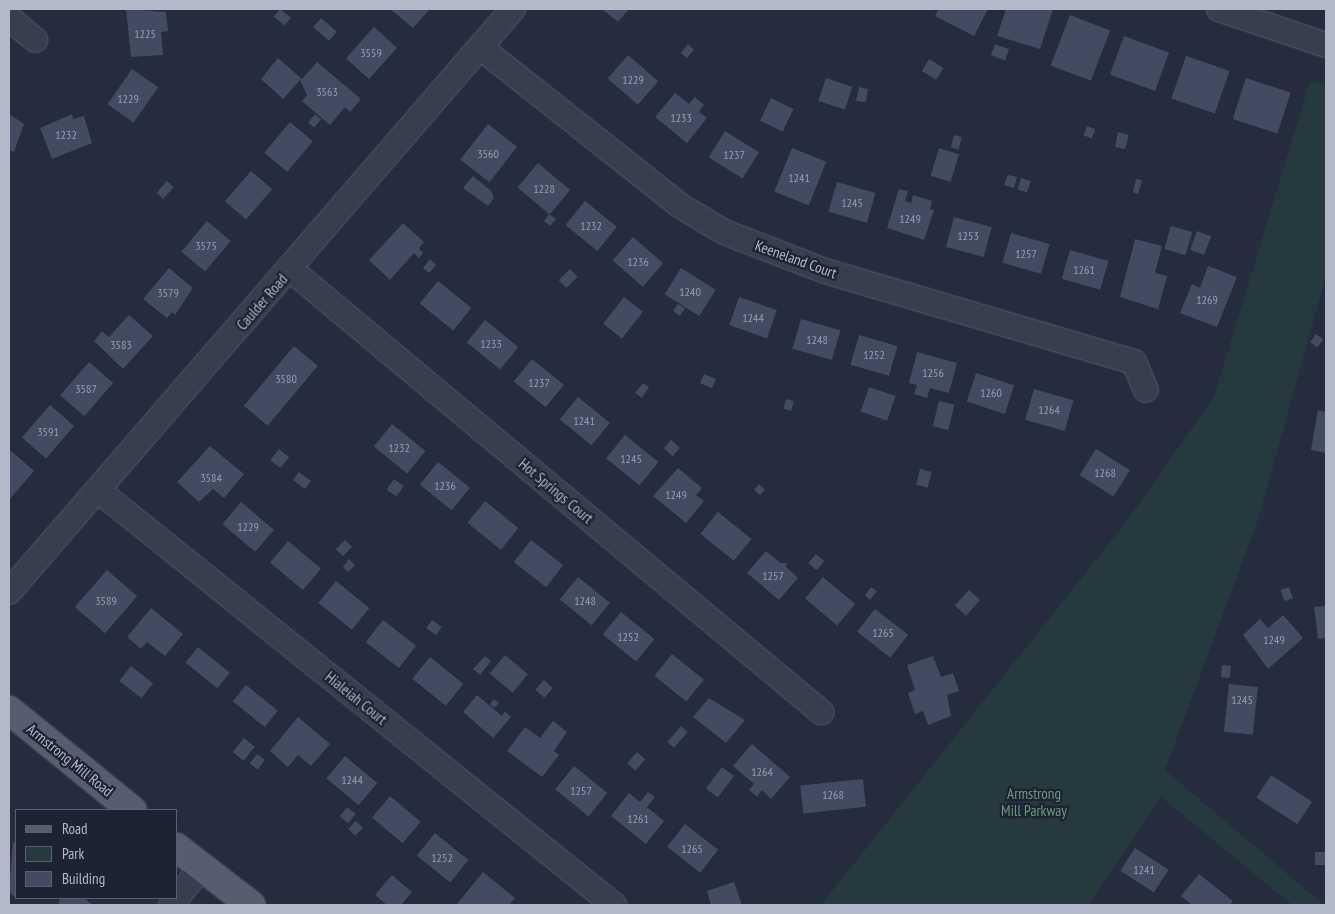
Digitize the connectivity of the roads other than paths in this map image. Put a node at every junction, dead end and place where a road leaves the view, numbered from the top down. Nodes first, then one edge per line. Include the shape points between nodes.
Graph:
1 (512, 9) edge
2 (1219, 9) edge
3 (1243, 13) edge
4 (9, 18) edge
5 (35, 40) dead end
6 (1326, 45) edge
7 (480, 47) junction
8 (290, 269) junction
9 (1146, 390) dead end
10 (99, 491) junction
11 (9, 592) edge
12 (9, 710) edge
13 (821, 712) dead end
14 (131, 809) edge
15 (178, 848) edge
16 (202, 867) junction
17 (178, 896) edge
18 (251, 905) edge
19 (614, 905) edge

1 - 7 street, Caulder Road
2 - 3 street
3 - 6 street
4 - 5 street
7 - 8 street, Caulder Road
7 - 9 street, Keeneland Court via 679,205 724,232 825,271 1134,362
8 - 10 street, Caulder Road
8 - 13 street, Hot Springs Court
10 - 11 street, Caulder Road
10 - 19 street, Hialeiah Court
12 - 14 main road, Armstrong Mill Road
15 - 16 main road
16 - 17 street
16 - 18 main road

